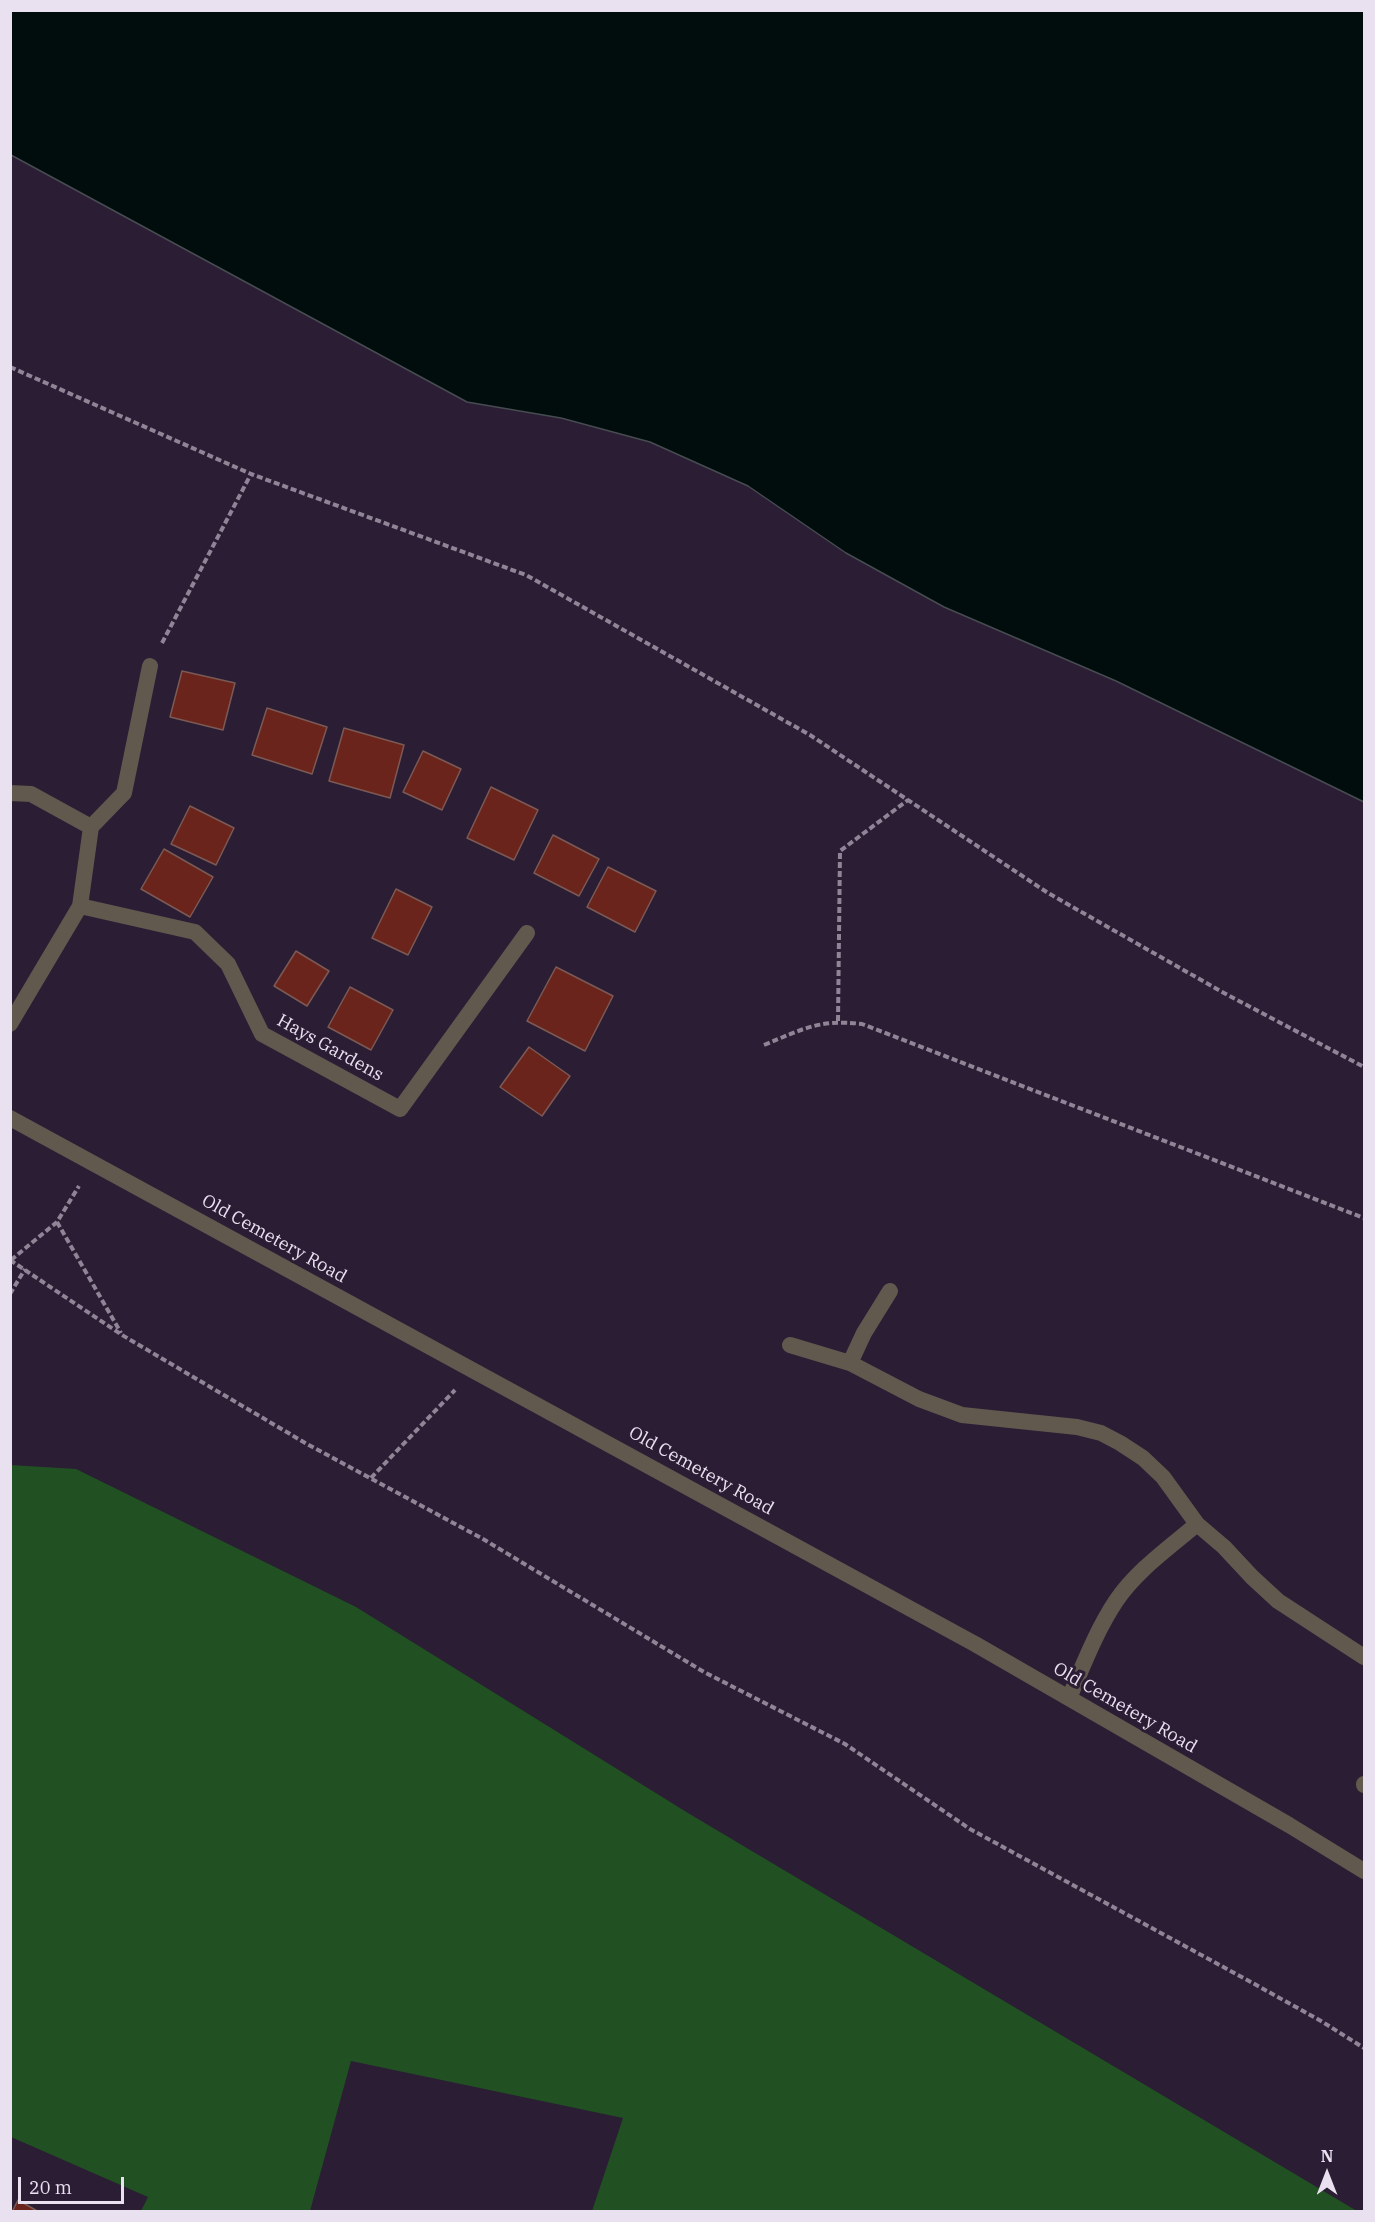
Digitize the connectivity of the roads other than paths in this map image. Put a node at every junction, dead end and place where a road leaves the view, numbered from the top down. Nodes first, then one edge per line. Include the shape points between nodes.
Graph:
1 (150, 666) road end
2 (10, 793) edge
3 (91, 827) junction
4 (80, 906) junction
5 (527, 933) dead end
6 (10, 1024) edge
7 (10, 1118) edge
8 (890, 1291) dead end
9 (790, 1345) dead end
10 (850, 1363) junction
11 (1197, 1524) junction
12 (1365, 1657) edge
13 (1069, 1698) junction
14 (1365, 1871) edge

1 - 3 street via 124,793
2 - 3 street via 31,794
3 - 4 street
4 - 5 street, Hays Gardens via 195,932 228,964 262,1034 400,1109
4 - 6 street
7 - 13 street, Old Cemetery Road
8 - 10 street
9 - 10 street
10 - 11 street via 939,1408 962,1415 1101,1433 1143,1458 1163,1477
11 - 12 street via 1278,1601
11 - 13 street via 1141,1572 1116,1601
13 - 14 street, Old Cemetery Road

